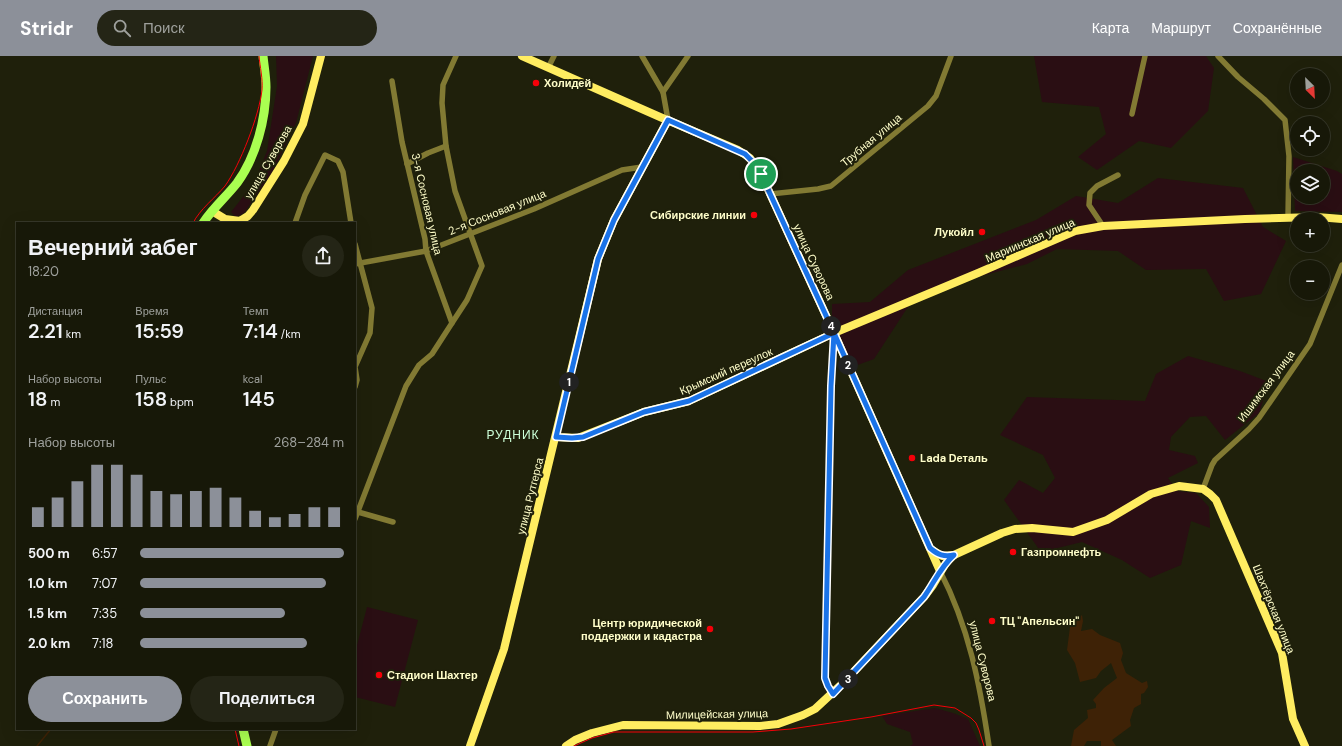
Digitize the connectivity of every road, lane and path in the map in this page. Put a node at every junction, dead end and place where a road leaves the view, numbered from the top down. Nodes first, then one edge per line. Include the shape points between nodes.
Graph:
1 (263, 56) edge
2 (269, 56) edge
3 (321, 56) edge
4 (456, 56) edge
5 (522, 56) edge
6 (554, 56) edge
7 (642, 56) edge
8 (688, 56) edge
9 (951, 56) edge
10 (1145, 56) edge
11 (1218, 56) edge
12 (548, 68) junction
13 (392, 81) dead end
14 (663, 92) junction
15 (1132, 114) dead end
16 (668, 120) junction
17 (446, 146) junction
18 (407, 164) junction
19 (642, 167) junction
20 (1118, 175) dead end
21 (770, 194) junction
22 (214, 212) junction
23 (1288, 217) junction
24 (1342, 219) edge
25 (204, 222) edge
26 (210, 222) edge
27 (295, 222) edge
28 (351, 222) edge
29 (1103, 226) junction
30 (470, 235) junction
31 (356, 250) edge
32 (426, 251) junction
33 (358, 263) edge
34 (1342, 265) edge
35 (452, 323) junction
36 (834, 333) junction
37 (356, 367) edge
38 (356, 367) edge
39 (356, 384) edge
40 (556, 437) junction
41 (1203, 489) junction
42 (358, 512) junction
43 (356, 517) edge
44 (393, 522) dead end
45 (930, 548) junction
46 (954, 555) junction
47 (940, 572) junction
48 (833, 694) junction
49 (243, 730) edge
50 (249, 730) edge
51 (276, 730) edge
52 (247, 746) edge
53 (253, 746) edge
54 (270, 746) edge
55 (470, 746) edge
56 (566, 746) edge
57 (989, 746) edge
58 (1304, 746) edge

1 - 22 main road via 265,101 254,151 248,166
2 - 22 main road via 271,101 260,150 248,176
3 - 22 main road, улица Суворова via 303,124 261,198 248,216 240,221 230,220
4 - 17 street via 443,85
5 - 12 main road, улица Суворова
6 - 12 street
7 - 14 street
8 - 14 street
9 - 21 street, Трубная улица via 936,96 928,106 831,186
10 - 15 street
11 - 23 street via 1285,120 1289,156
12 - 16 main road, улица Суворова
13 - 18 street, 3-я Сосновая улица
14 - 16 street
16 - 19 main road, улица Рутгерса
16 - 21 main road, улица Суворова via 745,154 758,168
17 - 18 street via 428,152
17 - 30 street via 455,191
18 - 32 street, 3-я Сосновая улица
19 - 30 street, 2-я Сосновая улица via 622,170
19 - 40 main road, улица Рутгерса via 614,220 598,259
20 - 29 street via 1097,186 1090,193 1089,205
21 - 36 main road, улица Суворова
22 - 25 main road
22 - 26 main road
23 - 24 main road, Мариинская улица via 1317,216
23 - 29 main road, Мариинская улица
27 - 28 street via 305,195 325,155 338,161 343,172
29 - 36 main road, Мариинская улица via 1075,231
30 - 32 street, 2-я Сосновая улица
30 - 35 street via 482,266 467,300
31 - 33 street
32 - 33 street, 2-я Сосновая улица
32 - 35 street, 3-я Сосновая улица
33 - 38 street via 372,308 370,333
34 - 41 street, Ишимская улица via 1310,344 1259,418 1215,460
35 - 42 street via 432,354 419,364 406,386
36 - 40 main road, Крымский переулок via 689,401 644,412 583,437
36 - 45 main road, улица Суворова
36 - 48 street via 825,678
37 - 39 street
40 - 55 main road, улица Рутгерса via 504,649
41 - 46 main road via 1179,486 1151,494 1107,520 1073,532 1015,529
41 - 58 main road, Шахтёрская улица via 1216,500 1282,652 1293,719
42 - 43 street
42 - 44 street
45 - 46 main road via 942,556
45 - 47 main road, улица Суворова
46 - 47 main road
47 - 48 main road, Милицейская улица via 924,597
47 - 57 street, улица Суворова via 961,618 971,651
48 - 56 main road, Милицейская улица via 815,710 778,724 623,725 575,740
49 - 52 main road
50 - 53 main road
51 - 54 street

